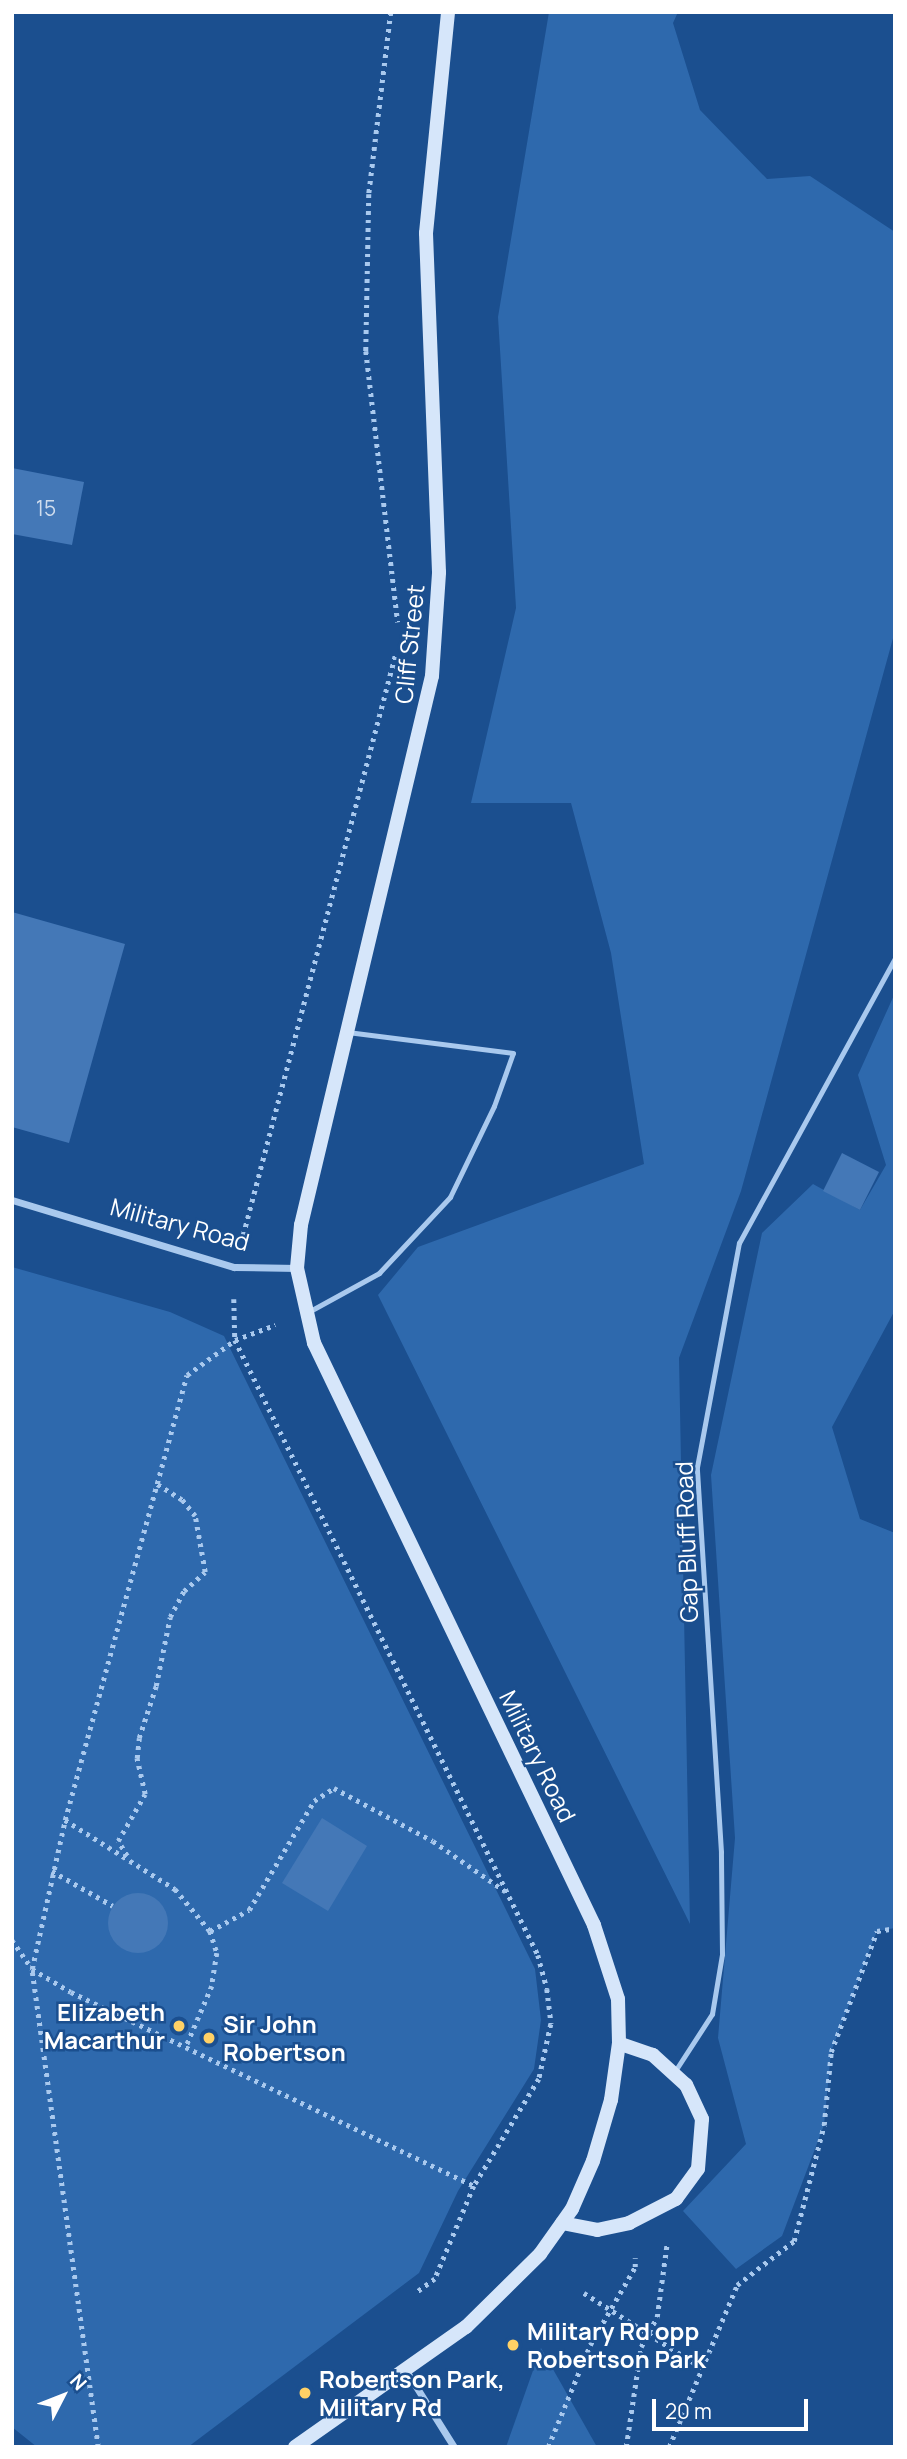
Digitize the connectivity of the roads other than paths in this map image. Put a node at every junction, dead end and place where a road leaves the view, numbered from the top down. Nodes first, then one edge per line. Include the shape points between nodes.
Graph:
1 (447, 12) edge
2 (895, 958) edge
3 (347, 1032) junction
4 (12, 1200) edge
5 (296, 1268) junction
6 (304, 1313) junction
7 (619, 2043) junction
8 (675, 2071) junction
9 (562, 2223) junction
10 (405, 2369) junction
11 (295, 2447) edge
12 (454, 2447) edge

1 - 3 street, Cliff Street via 426,233 437,473 438,621 422,733
2 - 8 lane, Gap Bluff Road via 738,1242 697,1467 721,1852 722,1954 712,2014
3 - 5 street, Cliff Street via 301,1224
3 - 6 lane via 513,1053 494,1106 450,1197 379,1273
4 - 5 street, Military Road via 234,1267
5 - 6 street, Military Road
6 - 7 street, Military Road via 594,1925 618,1999
7 - 8 street via 653,2055
7 - 9 street, Military Road via 605,2129 582,2189
8 - 9 street via 702,2119 702,2151 689,2186 655,2211 629,2222 597,2230
9 - 10 street, Military Road via 512,2285 466,2327
10 - 11 street, Military Road
10 - 12 street

